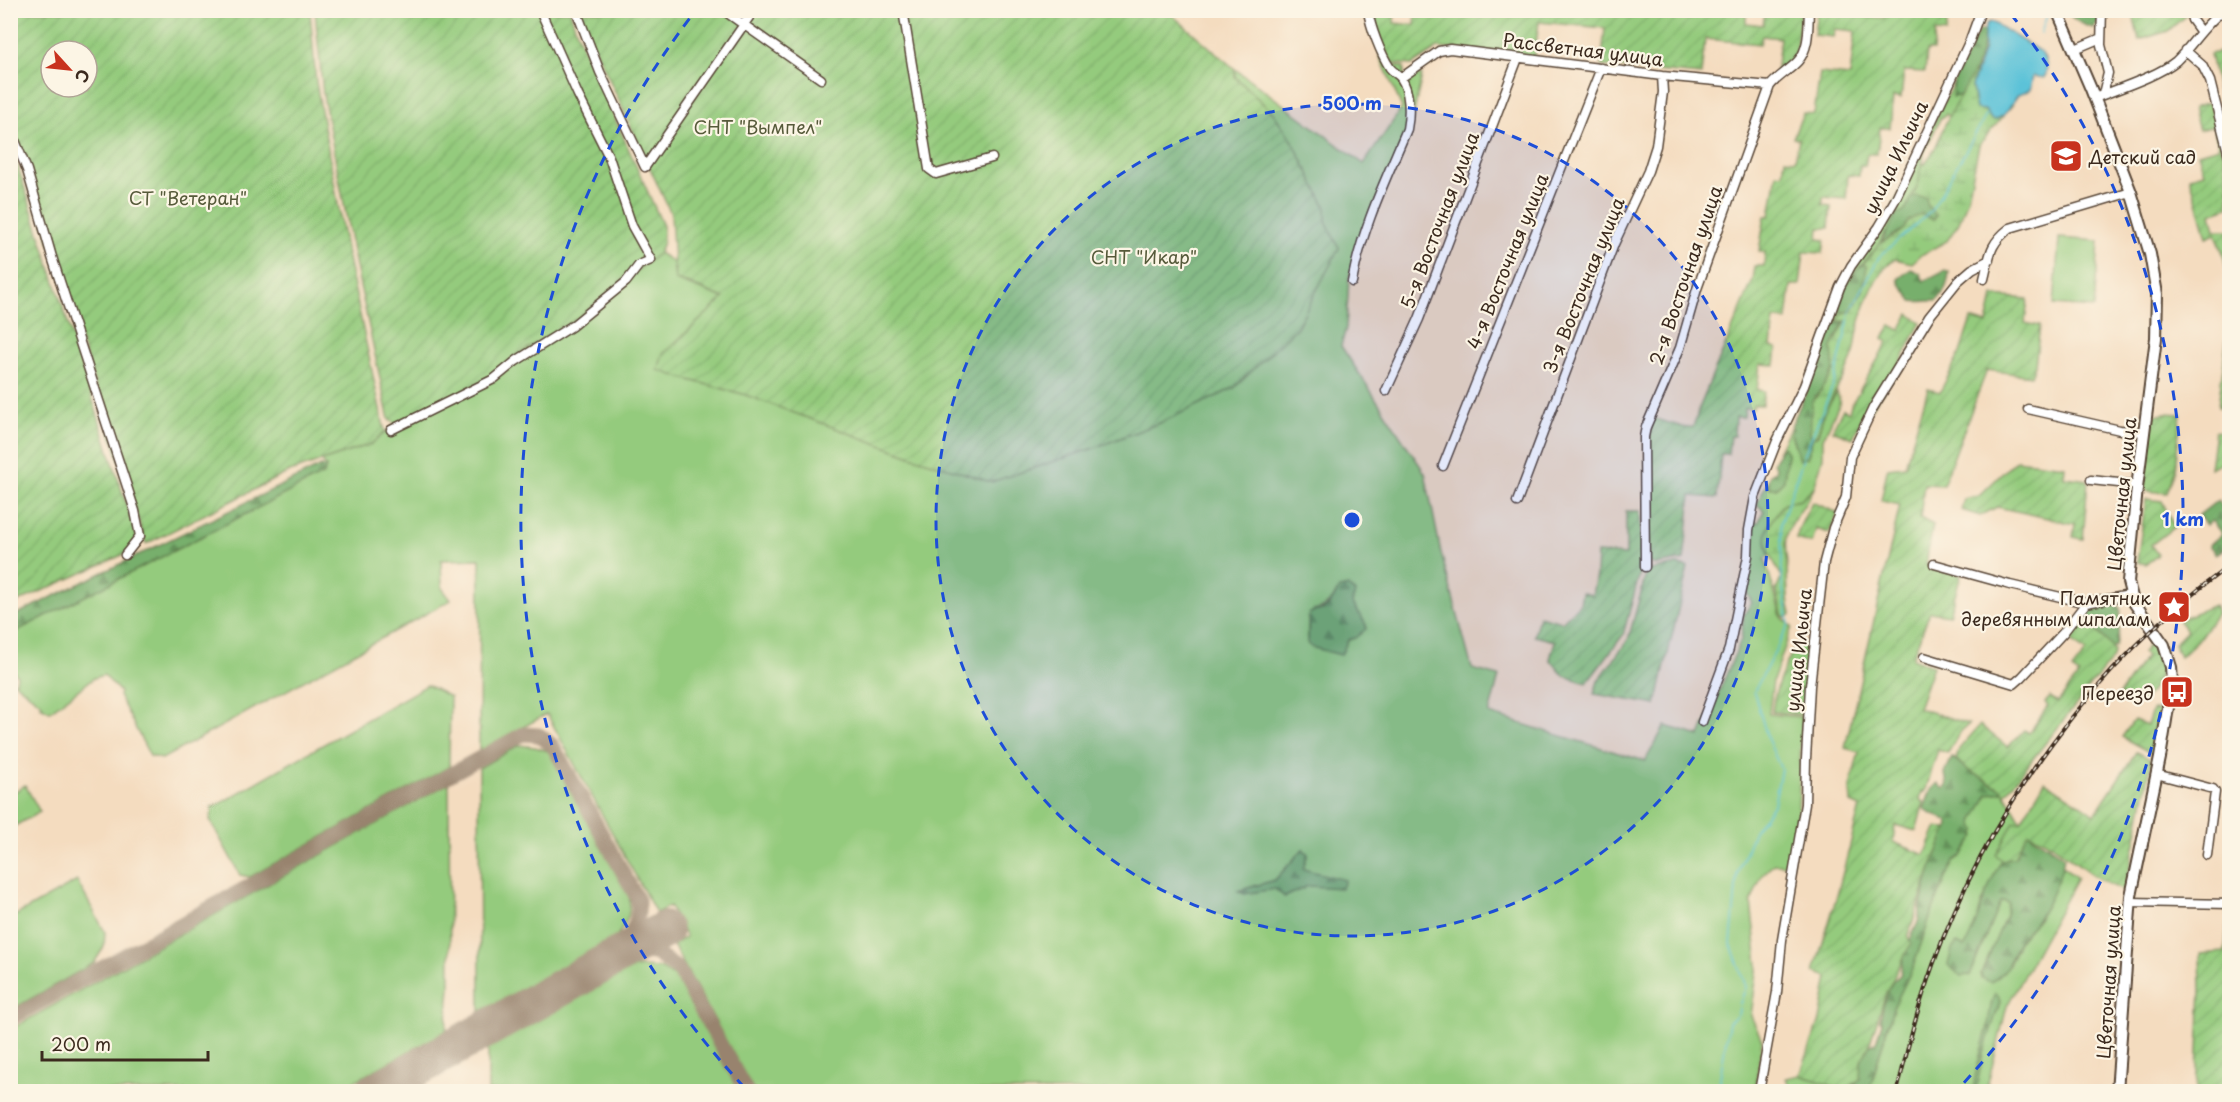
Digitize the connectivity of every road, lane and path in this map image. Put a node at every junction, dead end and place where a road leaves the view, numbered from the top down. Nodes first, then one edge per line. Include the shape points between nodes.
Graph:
1 (540, 10) edge
2 (576, 10) edge
3 (723, 10) edge
4 (754, 10) edge
5 (903, 10) edge
6 (1368, 10) edge
7 (1809, 10) edge
8 (1981, 10) edge
9 (2057, 10) edge
10 (2102, 10) edge
11 (2190, 10) edge
12 (2224, 10) edge
13 (744, 25) junction
14 (2200, 32) junction
15 (2101, 38) junction
16 (2075, 49) junction
17 (2185, 50) junction
18 (1518, 58) junction
19 (1600, 68) junction
20 (1662, 76) junction
21 (1401, 78) junction
22 (821, 79) dead end
23 (1770, 86) junction
24 (2099, 96) junction
25 (10, 128) edge
26 (2227, 135) edge
27 (992, 158) dead end
28 (2229, 160) edge
29 (2130, 192) junction
30 (1989, 260) junction
31 (1984, 279) dead end
32 (1352, 282) dead end
33 (1386, 391) dead end
34 (2028, 409) dead end
35 (391, 429) dead end
36 (2144, 432) junction
37 (1443, 466) dead end
38 (2091, 480) dead end
39 (2137, 485) junction
40 (1517, 502) dead end
41 (125, 555) dead end
42 (1934, 564) dead end
43 (1645, 567) dead end
44 (2130, 595) junction
45 (2086, 603) junction
46 (1924, 657) dead end
47 (1702, 722) dead end
48 (2156, 774) junction
49 (2207, 855) dead end
50 (2130, 902) junction
51 (2229, 904) edge
52 (1760, 1092) edge
53 (2117, 1092) edge

1 - 35 street via 609,157 632,226 651,260 639,265 626,282 572,326 494,379
2 - 13 street via 645,167
3 - 13 street
4 - 13 street
5 - 27 street via 929,169 936,174
6 - 21 street via 1390,69
7 - 23 street, 2-я Восточная улица via 1803,54
8 - 47 street, улица Ильича via 1895,200 1840,287 1804,386 1773,451 1755,497 1748,556 1729,649
9 - 16 main road, Цветочная улица
10 - 15 street
11 - 14 street
12 - 14 street
13 - 22 street
14 - 17 street
15 - 16 street
15 - 24 street via 2108,73
16 - 24 main road, Цветочная улица
17 - 24 street via 2163,70
17 - 26 street via 2202,65 2210,81
18 - 19 street, Рассветная улица
18 - 21 street, Рассветная улица via 1450,49 1439,51
18 - 33 street, 5-я Восточная улица via 1419,319
19 - 20 street, Рассветная улица
19 - 37 street, 4-я Восточная улица
20 - 23 street, Рассветная улица
20 - 40 street, 3-я Восточная улица via 1656,146 1648,171 1614,244
21 - 32 street via 1410,115 1407,129 1371,215
23 - 43 street, 2-я Восточная улица via 1697,289 1680,348 1646,427
24 - 29 main road, Цветочная улица
25 - 41 street via 27,170 135,512 140,536
26 - 28 street
29 - 30 street via 2010,228 1997,238
29 - 36 main road, Цветочная улица via 2150,254 2157,294 2156,338
30 - 31 street
30 - 52 street, улица Ильича via 1958,281 1929,317 1873,408 1850,457 1846,497 1824,562 1810,686 1805,804
34 - 36 street
36 - 39 main road, Цветочная улица
38 - 39 street
39 - 44 main road, Цветочная улица via 2128,570
42 - 45 street
44 - 45 street
44 - 48 main road, Цветочная улица via 2164,645 2172,671
45 - 46 street via 2014,684
48 - 49 street via 2213,789
48 - 50 main road, Цветочная улица
50 - 51 street
50 - 53 main road, Цветочная улица

